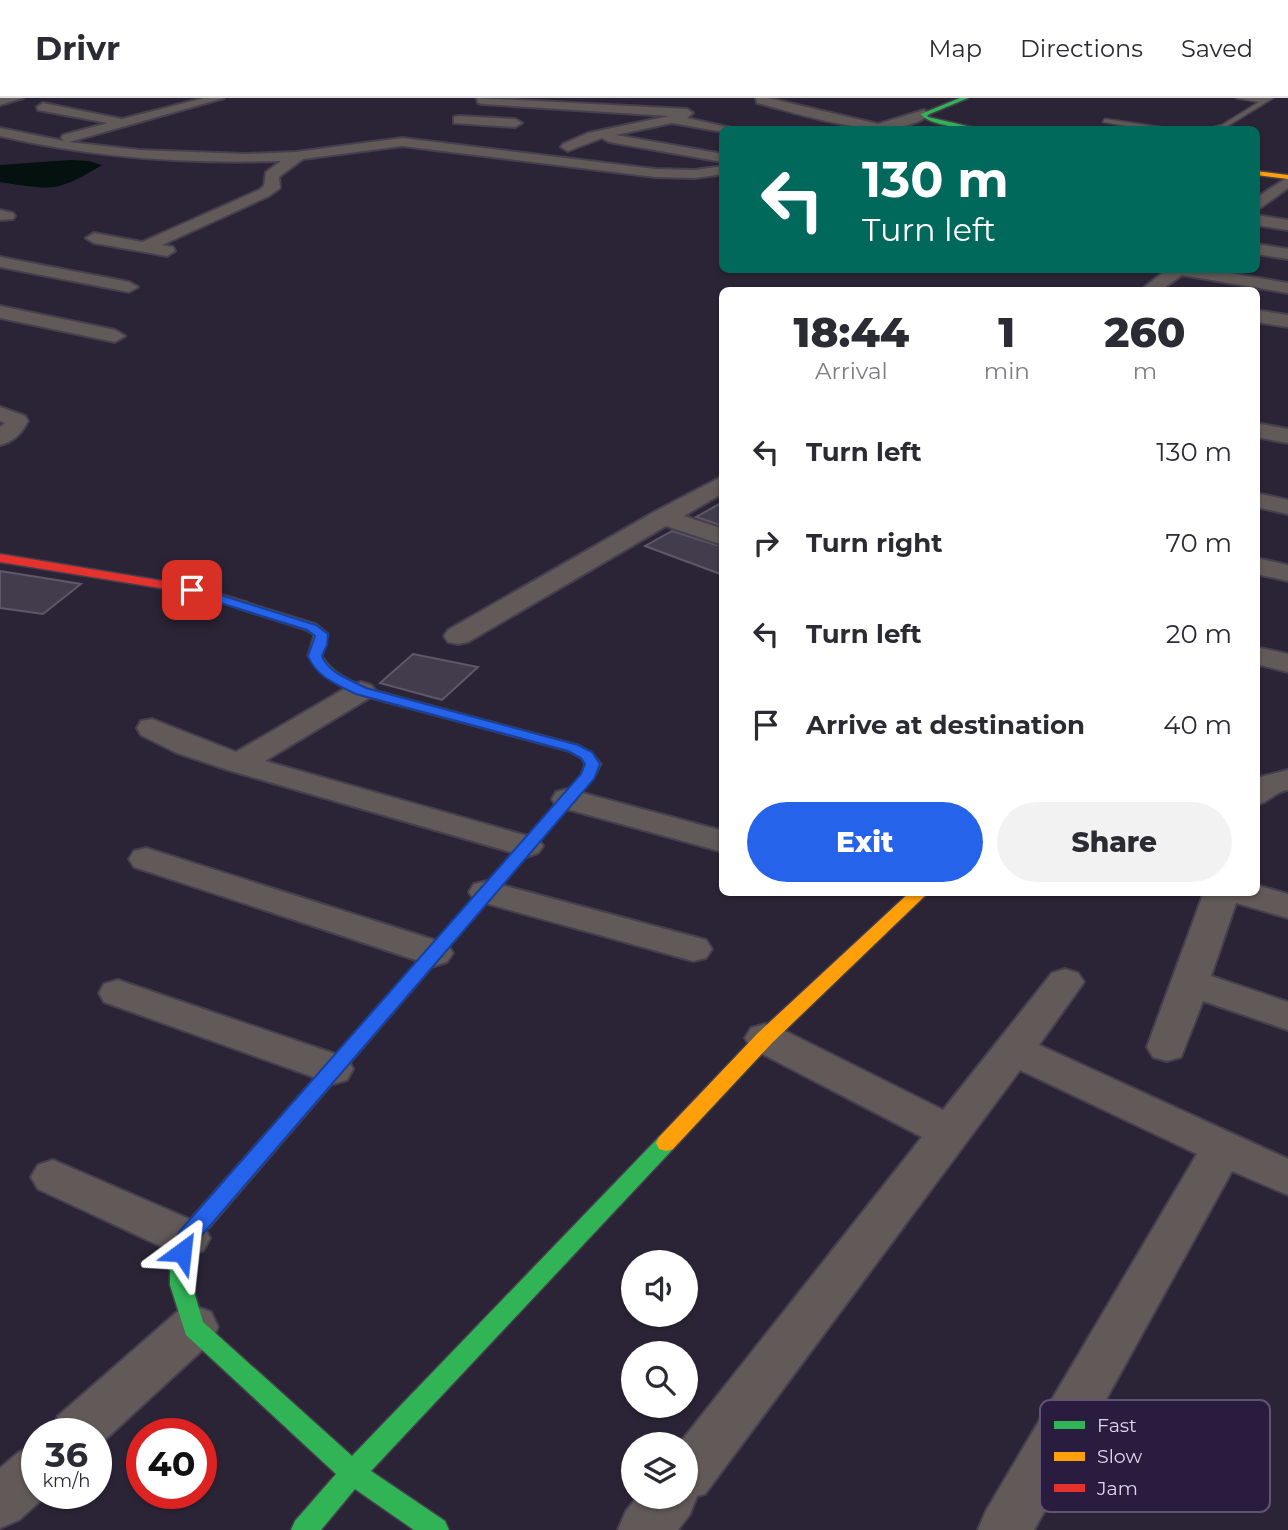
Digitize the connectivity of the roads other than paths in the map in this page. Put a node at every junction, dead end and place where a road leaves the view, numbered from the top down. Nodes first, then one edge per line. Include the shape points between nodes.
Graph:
1 (17, 98) edge
2 (218, 98) edge
3 (965, 98) edge
4 (1238, 98) edge
5 (483, 99) edge
6 (0, 100) edge
7 (761, 100) dead end
8 (1267, 100) edge
9 (43, 107) dead end
10 (924, 114) junction
11 (672, 119) junction
12 (459, 120) junction
13 (1105, 121) dead end
14 (126, 122) junction
15 (528, 124) dead end
16 (863, 126) edge
17 (885, 126) edge
18 (963, 126) edge
19 (1139, 126) edge
20 (1224, 126) edge
21 (719, 127) edge
22 (158, 128) dead end
23 (0, 132) edge
24 (17, 136) junction
25 (593, 136) junction
26 (0, 142) edge
27 (414, 142) junction
28 (50, 143) junction
29 (568, 147) dead end
30 (300, 155) junction
31 (719, 157) edge
32 (719, 171) edge
33 (1260, 174) edge
34 (1288, 179) edge
35 (1288, 200) edge
36 (1262, 201) edge
37 (1260, 221) edge
38 (1288, 225) edge
39 (94, 238) dead end
40 (116, 242) junction
41 (144, 247) junction
42 (1260, 250) edge
43 (176, 253) dead end
44 (1288, 254) edge
45 (0, 262) edge
46 (47, 270) junction
47 (1173, 273) edge
48 (1202, 273) edge
49 (129, 287) dead end
50 (1154, 287) edge
51 (1288, 288) edge
52 (0, 312) edge
53 (1260, 317) edge
54 (1288, 321) edge
55 (115, 336) dead end
56 (0, 413) edge
57 (1260, 431) edge
58 (1288, 436) edge
59 (0, 438) edge
60 (719, 485) edge
61 (1260, 501) edge
62 (1288, 507) edge
63 (663, 517) junction
64 (719, 536) edge
65 (0, 558) edge
66 (1260, 567) edge
67 (1288, 573) edge
68 (458, 636) dead end
69 (1260, 656) edge
70 (1288, 663) edge
71 (361, 691) junction
72 (152, 728) dead end
73 (240, 763) junction
74 (1288, 780) edge
75 (1260, 792) edge
76 (568, 799) junction
77 (719, 841) edge
78 (526, 846) junction
79 (146, 859) dead end
80 (487, 892) junction
81 (917, 896) edge
82 (1222, 896) edge
83 (1254, 896) edge
84 (1288, 906) edge
85 (693, 949) dead end
86 (434, 953) junction
87 (1065, 982) dead end
88 (1190, 984) junction
89 (118, 993) dead end
90 (1288, 1016) edge
91 (765, 1038) junction
92 (1167, 1047) dead end
93 (1013, 1050) junction
94 (333, 1069) junction
95 (950, 1132) junction
96 (1223, 1148) junction
97 (53, 1177) dead end
98 (1288, 1178) edge
99 (187, 1238) junction
100 (194, 1327) junction
101 (1079, 1400) edge
102 (93, 1418) edge
103 (698, 1460) edge
104 (1040, 1469) edge
105 (353, 1473) junction
106 (21, 1483) edge
107 (0, 1502) edge
108 (661, 1509) edge
109 (304, 1530) edge
110 (436, 1530) edge
111 (645, 1530) edge
112 (1005, 1530) edge

1 - 6 street
2 - 14 street
3 - 10 street
4 - 8 lane
5 - 11 street via 687,113
5 - 12 street
7 - 16 street
8 - 20 lane
9 - 14 street
10 - 17 street
10 - 18 street
11 - 21 street
11 - 25 street
12 - 15 street
12 - 27 street
13 - 19 lane
14 - 22 street
14 - 28 street
23 - 24 street
24 - 26 street
24 - 28 street
25 - 29 street
25 - 31 street
27 - 30 street
27 - 32 street via 654,173
28 - 30 street via 197,157
30 - 41 street via 271,175 272,188 264,193
33 - 34 street
34 - 36 street
35 - 36 street
37 - 38 street
39 - 40 street
40 - 41 street
40 - 46 street
41 - 43 street
42 - 44 street
45 - 46 street
46 - 49 street
47 - 50 street
48 - 51 street
52 - 55 street
53 - 54 street
56 - 59 street via 17,421
57 - 58 street
60 - 63 street
61 - 62 street
63 - 64 street
63 - 68 street
65 - 71 street via 192,590 311,627 321,634 315,656 318,665
66 - 67 street
69 - 70 street
71 - 73 street
71 - 76 street via 573,748 593,764
72 - 73 street
73 - 78 street
74 - 75 street via 1271,782
76 - 77 street
76 - 78 street
78 - 80 street
79 - 86 street
80 - 85 street
80 - 86 street
81 - 91 street
82 - 88 street
83 - 84 street
86 - 94 street
87 - 93 street
88 - 90 street
88 - 92 street
89 - 94 street
91 - 95 street
91 - 105 street
93 - 95 street
93 - 96 street
94 - 99 street
95 - 103 street
96 - 98 street
96 - 101 street
97 - 99 street
99 - 100 street via 178,1267 182,1297
100 - 102 street
100 - 105 street
104 - 112 street
105 - 109 street
105 - 110 street
106 - 107 street
108 - 111 street

